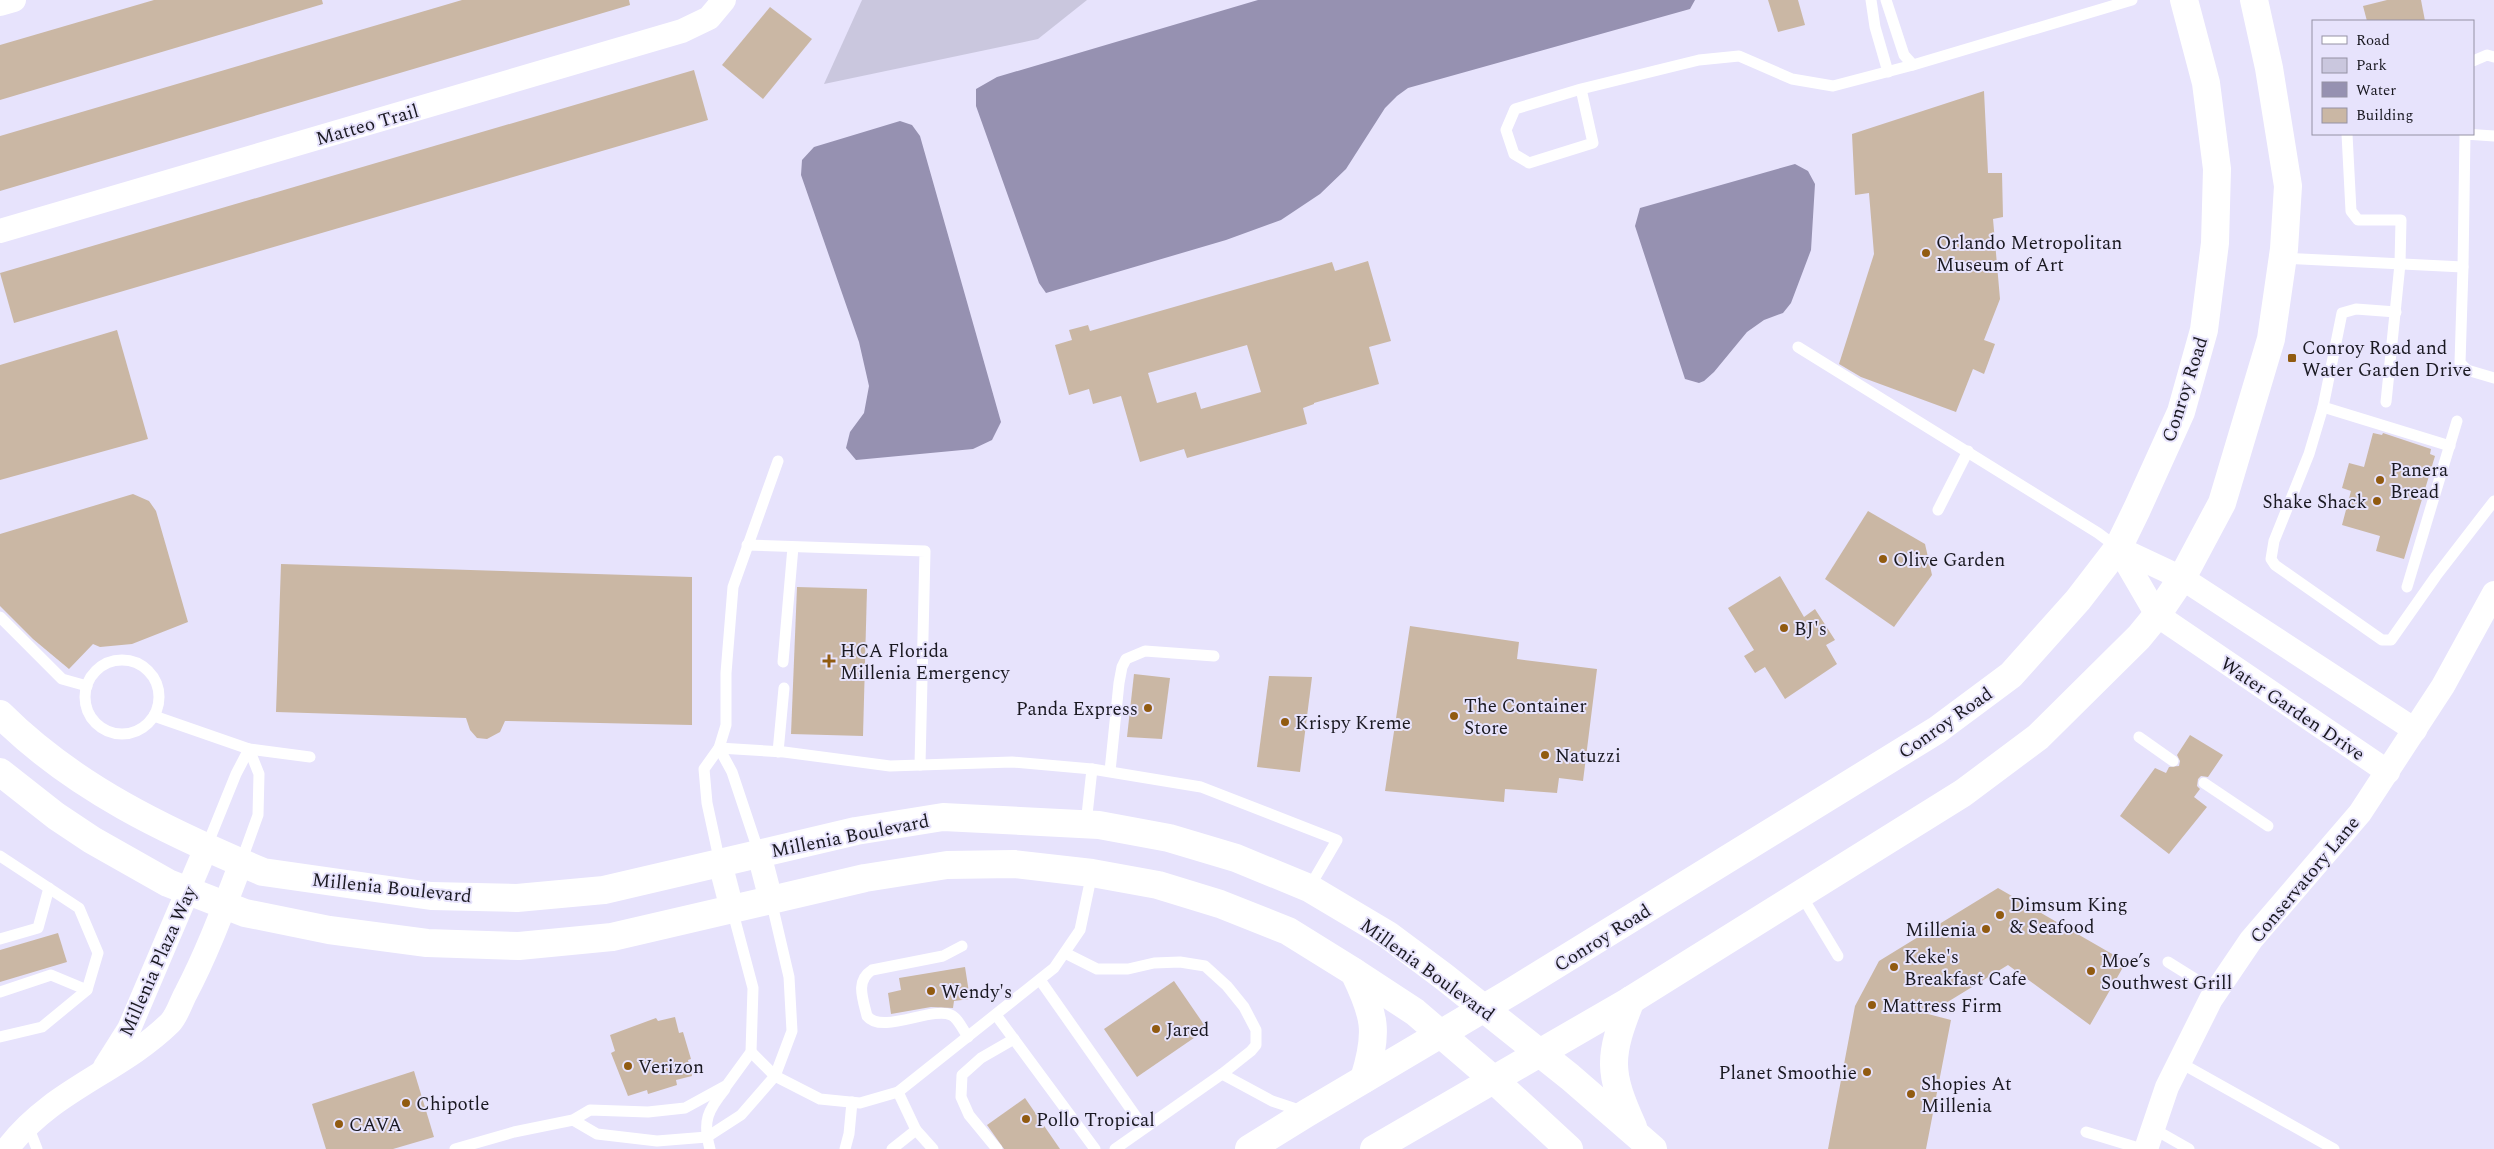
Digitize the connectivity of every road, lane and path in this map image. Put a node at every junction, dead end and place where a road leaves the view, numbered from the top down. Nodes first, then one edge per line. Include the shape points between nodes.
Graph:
1 (14, 0) edge
2 (724, 0) edge
3 (1871, 0) edge
4 (1886, 0) edge
5 (2132, 0) edge
6 (2184, 0) edge
7 (2254, 0) edge
8 (0, 4) edge
9 (2494, 57) edge
10 (2474, 61) edge
11 (1913, 66) junction
12 (1888, 72) junction
13 (1581, 89) junction
14 (2348, 135) edge
15 (2464, 135) edge
16 (2474, 135) edge
17 (2494, 136) edge
18 (0, 232) edge
19 (2283, 258) junction
20 (2400, 264) junction
21 (2463, 267) junction
22 (2396, 312) junction
23 (1798, 347) dead end
24 (2494, 378) edge
25 (2386, 402) dead end
26 (2323, 408) junction
27 (2457, 421) dead end
28 (2450, 446) junction
29 (1968, 451) junction
30 (778, 461) dead end
31 (2494, 502) edge
32 (1938, 510) dead end
33 (747, 545) junction
34 (793, 547) junction
35 (2118, 548) junction
36 (2182, 578) junction
37 (2407, 587) dead end
38 (2494, 593) edge
39 (2157, 616) junction
40 (0, 617) edge
41 (1214, 656) dead end
42 (783, 662) dead end
43 (87, 686) junction
44 (784, 688) dead end
45 (0, 714) edge
46 (154, 716) junction
47 (2415, 730) junction
48 (2139, 737) dead end
49 (719, 748) junction
50 (249, 749) junction
51 (778, 752) junction
52 (310, 757) dead end
53 (2173, 761) dead end
54 (920, 765) junction
55 (1092, 769) junction
56 (1110, 771) junction
57 (0, 772) edge
58 (2388, 772) junction
59 (2204, 783) dead end
60 (1086, 824) junction
61 (2268, 826) dead end
62 (206, 848) junction
63 (759, 854) junction
64 (0, 856) edge
65 (241, 863) junction
66 (720, 863) junction
67 (1092, 873) junction
68 (49, 888) junction
69 (1309, 888) junction
70 (189, 891) junction
71 (1800, 893) junction
72 (771, 900) junction
73 (225, 906) junction
74 (732, 909) junction
75 (0, 939) edge
76 (962, 946) dead end
77 (1065, 953) junction
78 (1838, 956) dead end
79 (2168, 962) dead end
80 (1354, 972) junction
81 (1040, 980) junction
82 (88, 990) junction
83 (0, 992) edge
84 (2216, 992) junction
85 (1631, 1000) junction
86 (1484, 1009) junction
87 (996, 1015) junction
88 (1441, 1034) junction
89 (0, 1037) edge
90 (968, 1037) junction
91 (1014, 1039) junction
92 (751, 1052) junction
93 (1540, 1053) junction
94 (2178, 1062) junction
95 (102, 1070) junction
96 (1222, 1074) junction
97 (775, 1076) junction
98 (1364, 1079) junction
99 (1494, 1080) junction
100 (727, 1085) junction
101 (898, 1092) junction
102 (852, 1102) junction
103 (1306, 1113) junction
104 (573, 1120) junction
105 (28, 1126) junction
106 (1144, 1128) junction
107 (916, 1130) junction
108 (2086, 1132) dead end
109 (707, 1137) junction
110 (1644, 1141) edge
111 (2147, 1142) edge
112 (7, 1149) edge
113 (37, 1149) edge
114 (455, 1149) edge
115 (710, 1149) edge
116 (845, 1149) edge
117 (892, 1149) edge
118 (933, 1149) edge
119 (997, 1149) edge
120 (1095, 1149) edge
121 (1115, 1149) edge
122 (1249, 1149) edge
123 (1374, 1149) edge
124 (1569, 1149) edge
125 (2189, 1149) edge
126 (2334, 1149) edge

1 - 8 street
2 - 18 street, Matteo Trail via 709,18 682,31
3 - 12 lane
4 - 11 lane via 1904,55
5 - 11 lane
6 - 35 street, Conroy Road via 2206,83 2217,169 2215,243 2204,330 2181,412
7 - 19 street via 2269,68 2288,186
9 - 10 lane via 2487,55
11 - 12 lane
12 - 13 lane via 1833,86 1792,79 1739,56 1699,60
13 - 13 lane via 1515,109 1506,130 1514,154 1529,163 1593,143
14 - 20 lane via 2351,211 2358,220 2401,220
15 - 21 lane
16 - 17 lane
19 - 20 lane
19 - 36 street via 2271,339 2243,438 2222,503
20 - 21 lane
20 - 22 lane
21 - 24 lane via 2460,363 2467,370
22 - 25 lane
22 - 26 lane via 2356,309 2342,313
23 - 29 lane
26 - 28 lane
26 - 31 lane via 2309,454 2274,542 2271,559 2382,640 2391,640
27 - 28 lane
28 - 37 lane
29 - 32 lane
29 - 35 lane
30 - 33 lane
33 - 34 lane
33 - 49 lane via 733,587 726,673 726,725
34 - 42 lane
34 - 54 lane via 925,551
35 - 36 street
35 - 39 street
35 - 86 street, Conroy Road via 2078,600 2011,675 1937,730
36 - 39 street
36 - 47 street
38 - 47 street
39 - 58 street, Water Garden Drive
39 - 71 street via 2038,737 1962,793
40 - 43 lane via 62,679
41 - 56 lane via 1144,651 1126,659 1119,683
43 - 46 lane via 88,711 105,730 117,734 138,731
43 - 46 lane via 99,668 116,660 144,667 158,688 159,704
44 - 51 lane
45 - 62 street, Millenia Boulevard via 40,750 110,800
46 - 50 lane
47 - 58 street
48 - 53 lane
49 - 51 lane
49 - 63 lane via 732,772
49 - 66 lane via 704,769 707,803
50 - 52 lane
50 - 62 lane
50 - 65 lane via 259,774 258,815
51 - 54 lane via 890,766
54 - 55 lane via 1012,762
55 - 56 lane
55 - 60 lane
56 - 69 lane via 1201,787 1337,840
57 - 70 street via 92,840 168,883
58 - 84 street, Conservatory Lane via 2360,813 2251,940
59 - 61 lane
60 - 63 street, Millenia Boulevard via 943,817 856,831
60 - 69 street, Millenia Boulevard via 1169,838 1236,858
62 - 65 street, Millenia Boulevard
62 - 70 street, Millenia Plaza Way
63 - 66 street, Millenia Boulevard
63 - 72 street
64 - 68 lane
65 - 66 street, Millenia Boulevard via 263,872 431,896 517,898 604,890
65 - 73 street, Millenia Plaza Way
66 - 74 street
67 - 72 street via 1014,864 947,865 865,878
67 - 77 lane via 1080,930
67 - 80 street via 1158,885 1220,904 1288,931
68 - 75 lane via 38,928
68 - 82 lane via 80,908 98,953
69 - 86 street, Millenia Boulevard via 1388,935
70 - 73 street
70 - 95 street, Millenia Plaza Way via 129,1029
71 - 78 lane
71 - 85 street
72 - 74 street
72 - 97 lane via 789,977 792,1031
73 - 74 street via 329,930 427,943 519,946 612,937
73 - 95 street, Millenia Plaza Way via 171,1022 138,1050
74 - 92 lane via 753,988
76 - 90 lane via 943,956 872,970 865,974 861,987 869,1020 878,1023 947,1014 955,1018
77 - 81 lane
77 - 96 lane via 1097,970 1128,969 1154,962 1205,966 1244,1007 1256,1030 1256,1045
79 - 84 lane
80 - 88 street via 1415,1012
80 - 98 street via 1368,1000 1374,1029 1372,1052
81 - 87 lane
81 - 106 lane
82 - 83 lane via 51,975
82 - 89 lane via 42,1027
84 - 94 street, Conservatory Lane
85 - 93 street
85 - 110 street via 1618,1032 1613,1059 1617,1092
86 - 88 street, Conroy Road
86 - 93 street, Millenia Boulevard
87 - 90 lane
87 - 91 lane
88 - 98 street, Conroy Road
88 - 99 street
90 - 101 lane
91 - 119 lane via 981,1058 962,1075 961,1097 969,1115
91 - 120 lane
92 - 97 lane
92 - 100 lane
93 - 99 street
93 - 110 street, Millenia Boulevard
94 - 111 street, Conservatory Lane
94 - 126 lane
95 - 105 street, Millenia Plaza Way
96 - 103 lane via 1272,1101
96 - 106 lane
97 - 102 lane via 820,1099
97 - 109 lane via 741,1115
98 - 103 street, Conroy Road
99 - 123 street
99 - 124 street
100 - 104 lane via 685,1108 648,1112 590,1110
100 - 109 lane via 709,1110
101 - 102 lane via 860,1103
101 - 107 lane
102 - 116 lane
103 - 122 street, Conroy Road
104 - 109 lane via 597,1134 657,1141
104 - 114 lane
105 - 112 street, Millenia Plaza Way
105 - 113 lane
106 - 121 lane
107 - 117 lane
107 - 118 lane
108 - 111 lane
109 - 115 lane
111 - 125 lane

